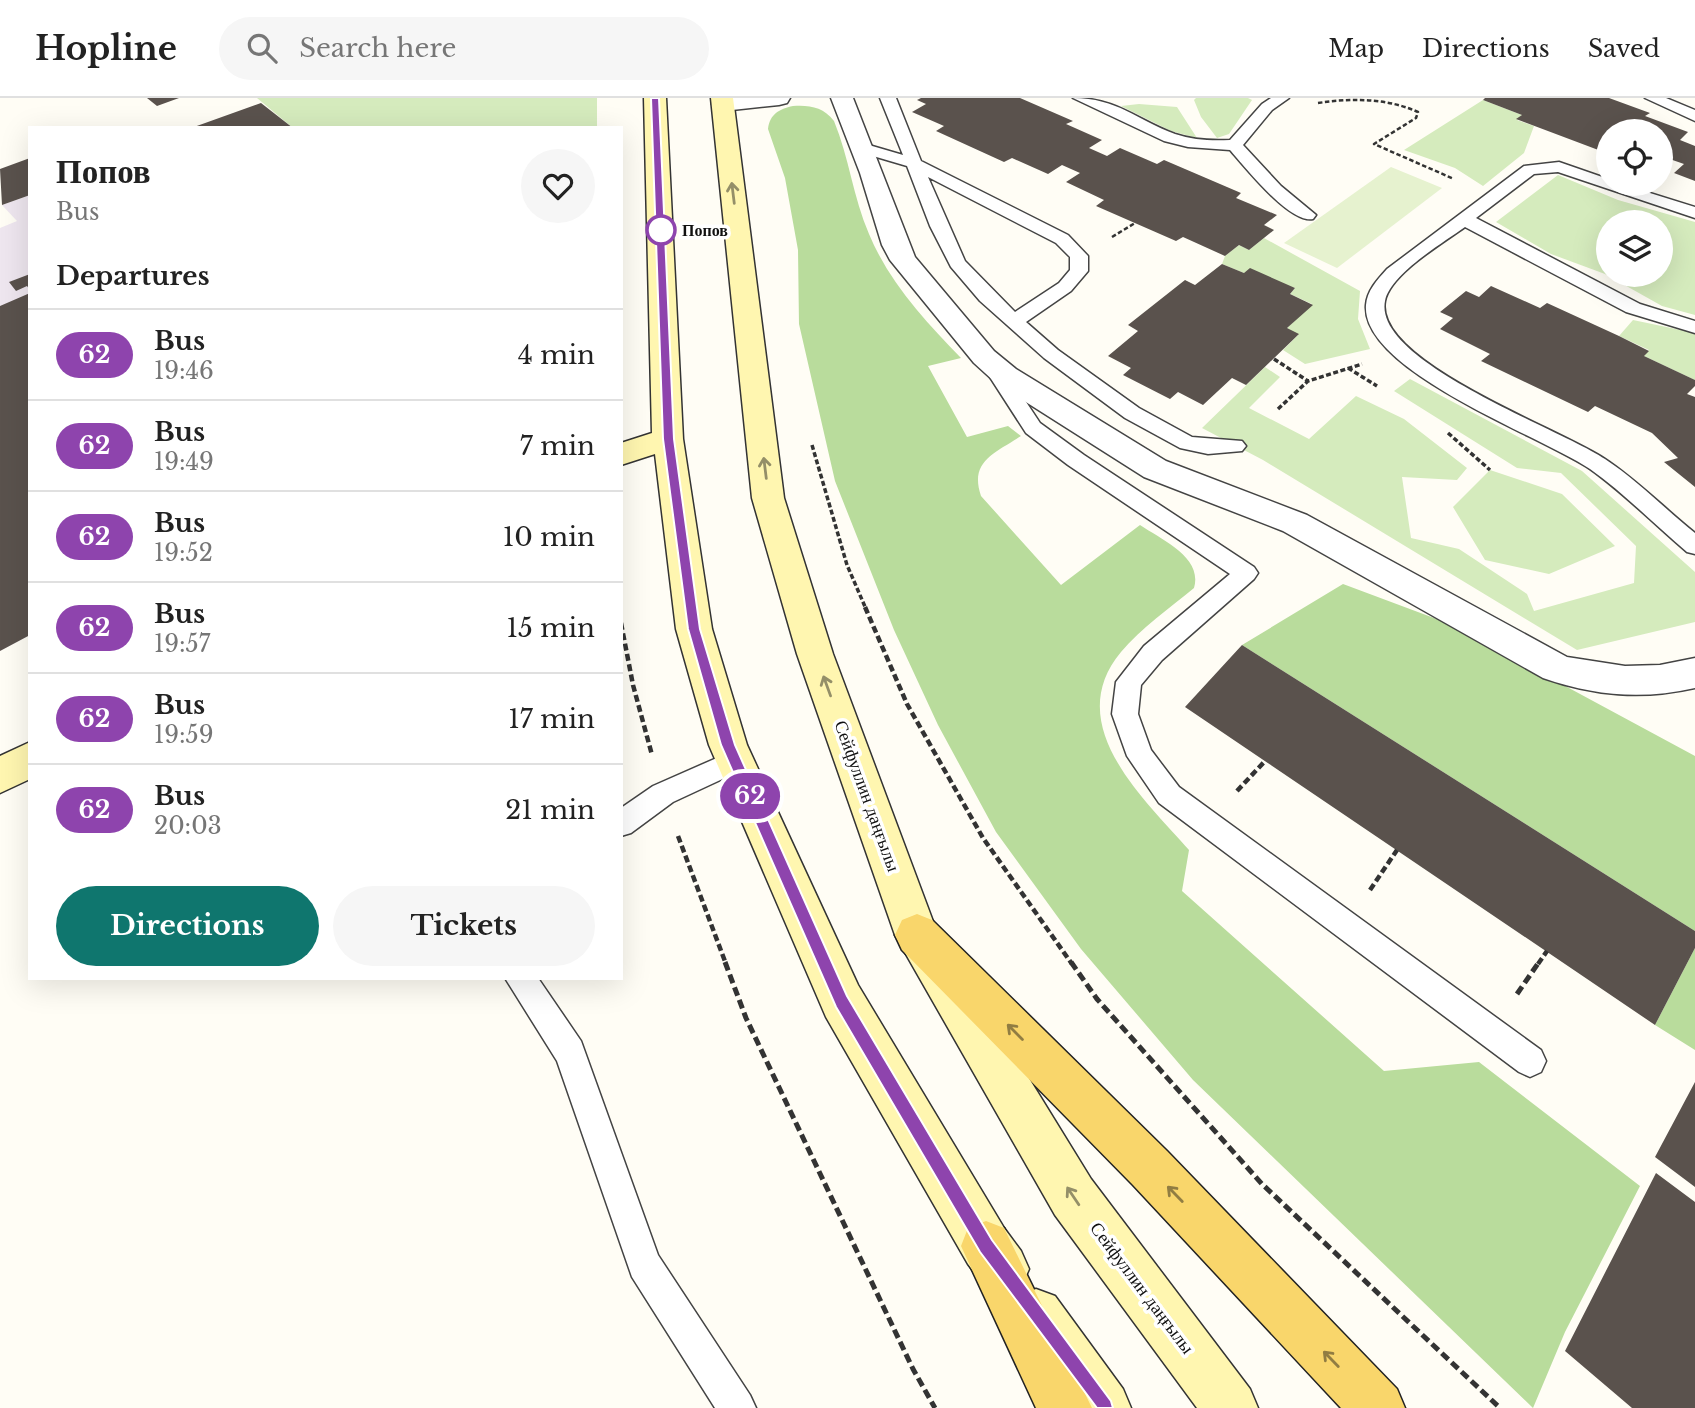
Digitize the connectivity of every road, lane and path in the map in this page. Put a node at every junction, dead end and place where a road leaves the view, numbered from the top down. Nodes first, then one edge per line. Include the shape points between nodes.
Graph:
1 (655, 98) edge
2 (779, 98) edge
3 (842, 98) edge
4 (888, 98) edge
5 (1081, 98) edge
6 (1281, 98) edge
7 (1653, 98) edge
8 (722, 101) edge
9 (1695, 116) edge
10 (1239, 140) junction
11 (862, 148) junction
12 (913, 163) junction
13 (1493, 197) junction
14 (1695, 213) edge
15 (1307, 215) dead end
16 (1464, 219) junction
17 (1014, 321) junction
18 (1695, 327) edge
19 (1398, 353) junction
20 (1273, 359) dead end
21 (995, 368) junction
22 (1308, 381) junction
23 (1278, 409) dead end
24 (810, 433) dead end
25 (668, 439) junction
26 (1235, 446) dead end
27 (623, 453) edge
28 (1695, 546) edge
29 (623, 633) edge
30 (1695, 673) edge
31 (28, 760) edge
32 (735, 761) junction
33 (0, 776) edge
34 (663, 794) junction
35 (623, 823) edge
36 (917, 934) junction
37 (521, 980) edge
38 (1530, 1060) dead end
39 (986, 1246) junction
40 (737, 1408) edge
41 (935, 1408) edge
42 (1065, 1408) edge
43 (1104, 1408) edge
44 (1231, 1408) edge
45 (1378, 1408) edge
46 (1500, 1408) edge

1 - 25 main road
2 - 8 street
3 - 11 street
4 - 12 lane
5 - 10 lane via 1160,136 1197,145
6 - 10 lane via 1267,107
7 - 9 lane
36 -> 8 main road, Сейфуллин даңғылы via 815,654 768,498
10 - 13 path via 1289,111 1323,102 1393,100 1410,104 1418,112 1416,118 1374,144
10 - 15 lane via 1275,190
11 - 12 lane
11 - 21 street via 903,260
12 - 17 lane via 957,263
12 - 17 lane via 1062,239 1079,256 1079,271 1065,288
13 - 14 lane via 1530,169 1559,167
13 - 16 lane
16 - 18 lane via 1633,308
16 - 19 lane via 1393,273 1379,291 1375,310 1382,334
17 - 26 lane via 1132,413 1187,443
19 - 22 path
19 - 28 lane via 1597,464
20 - 22 path
21 - 30 street via 1155,469 1295,523 1556,668 1607,681 1655,681
21 - 38 lane via 1033,428 1246,573 1153,653 1129,682 1125,714 1140,756 1169,795
22 - 23 path
24 - 46 path via 847,565 907,704 983,838 1089,989 1262,1184
25 - 27 main road
25 - 32 main road via 694,629
29 - 34 path
31 - 33 main road
32 - 34 lane
32 - 39 main road via 842,1002
34 - 35 lane
34 - 41 path via 746,1018
44 -> 36 main road, Сейфуллин даңғылы via 1073,1197
45 -> 36 main road via 1150,1168
37 - 40 lane via 570,1052 644,1265
39 - 42 main road
39 - 43 main road

